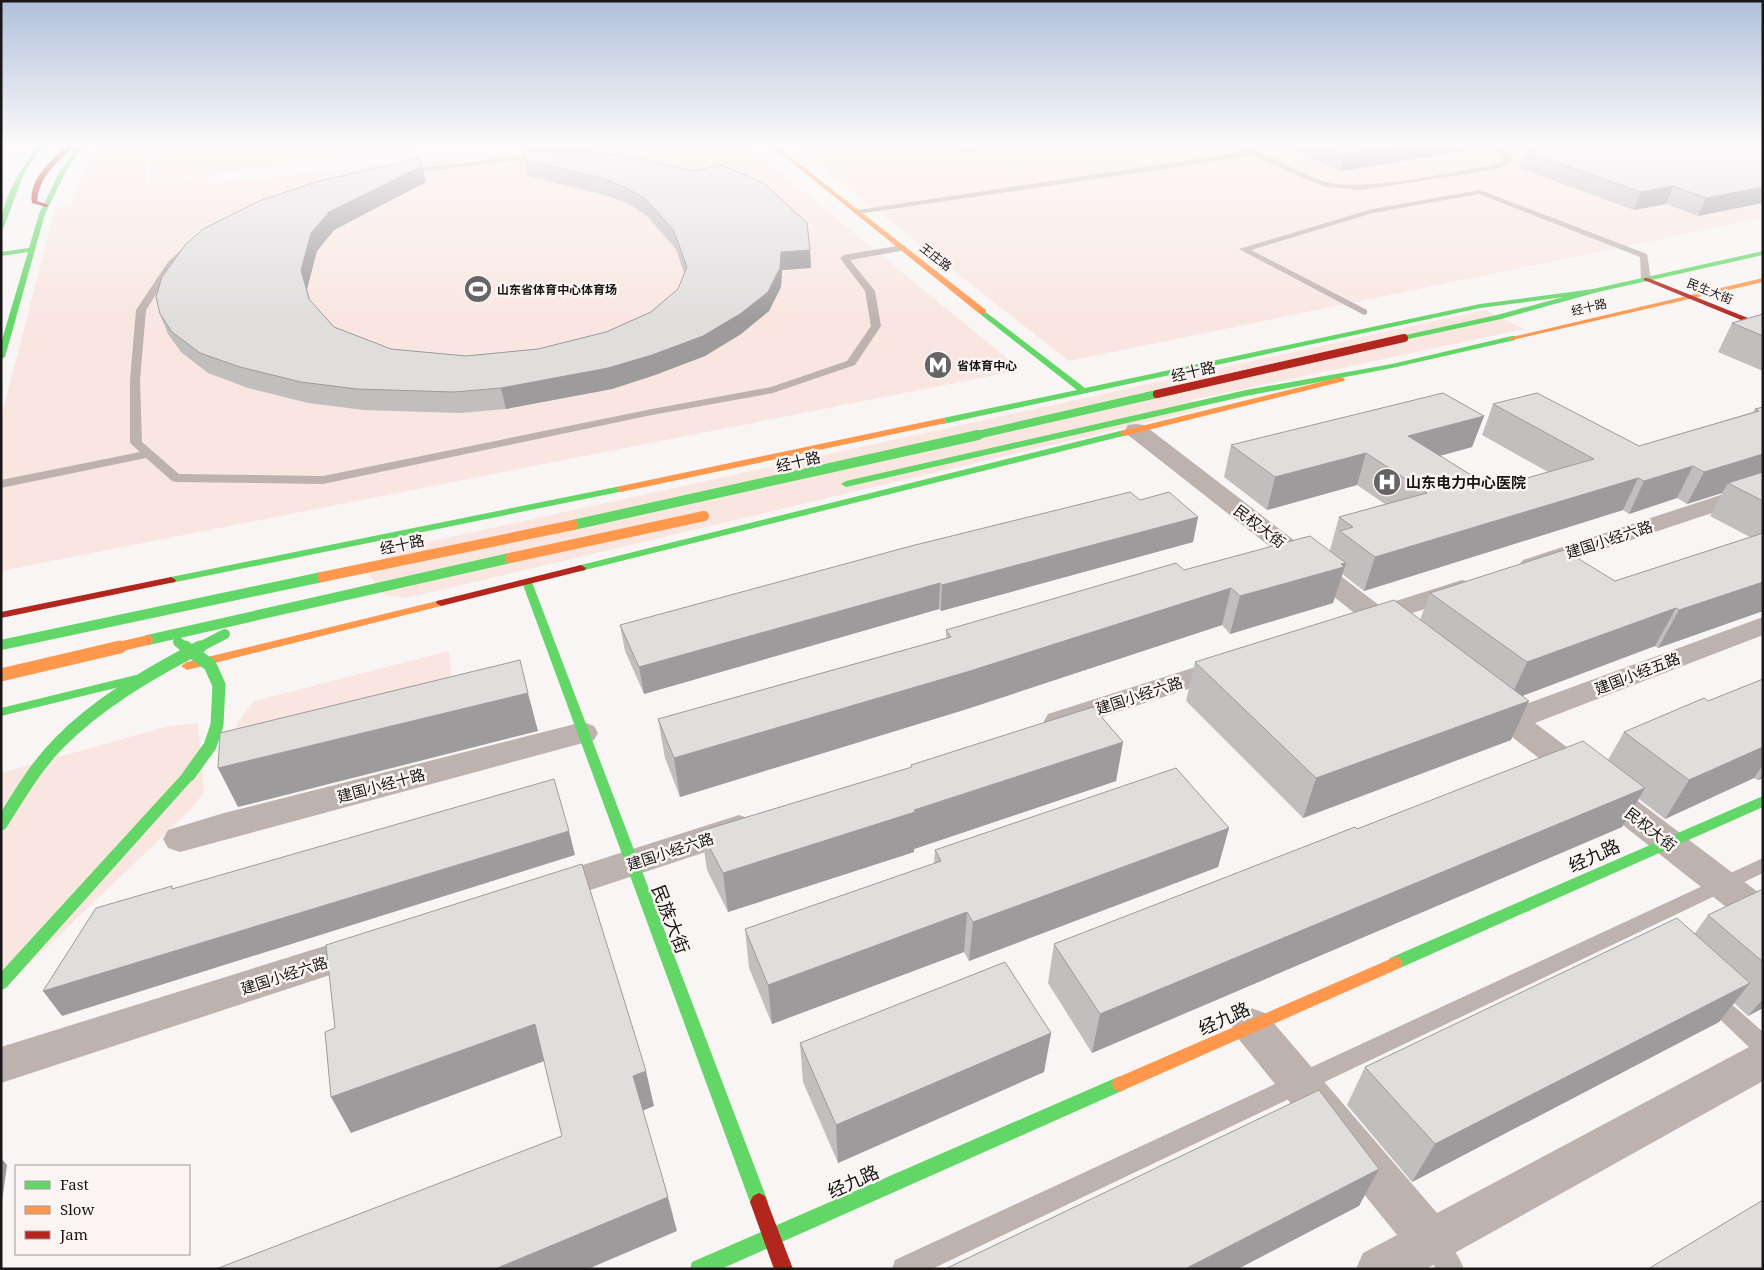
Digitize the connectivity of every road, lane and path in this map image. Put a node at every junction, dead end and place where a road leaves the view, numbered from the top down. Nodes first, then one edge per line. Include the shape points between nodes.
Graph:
1 (9, 203) edge
2 (39, 203) edge
3 (846, 203) edge
4 (916, 203) edge
5 (1416, 203) edge
6 (1509, 203) edge
7 (46, 205) joint
8 (857, 212) junction
9 (1, 227) edge
10 (198, 240) edge
11 (903, 248) junction
12 (33, 249) junction
13 (1, 254) edge
14 (1763, 254) edge
15 (1646, 279) junction
16 (1763, 280) edge
17 (1597, 290) junction
18 (1690, 297) junction
19 (1364, 312) dead end
20 (1763, 327) edge
21 (1, 357) edge
22 (1392, 366) junction
23 (1085, 392) junction
24 (1136, 430) junction
25 (150, 454) junction
26 (1, 484) edge
27 (841, 485) dead end
28 (1763, 488) edge
29 (712, 514) dead end
30 (427, 528) junction
31 (527, 582) junction
32 (378, 601) dead end
33 (446, 602) junction
34 (306, 603) junction
35 (396, 603) dead end
36 (1, 615) edge
37 (1377, 616) junction
38 (1763, 625) edge
39 (1339, 628) edge
40 (45, 635) junction
41 (1407, 639) edge
42 (1, 645) edge
43 (1254, 657) edge
44 (1, 675) edge
45 (1467, 686) edge
46 (1, 712) edge
47 (1512, 721) junction
48 (584, 732) junction
49 (1028, 732) edge
50 (1763, 801) edge
51 (764, 820) edge
52 (1, 824) edge
53 (180, 839) dead end
54 (1667, 842) junction
55 (632, 864) junction
56 (1763, 865) edge
57 (1722, 884) junction
58 (528, 897) edge
59 (1763, 916) edge
60 (387, 942) edge
61 (1693, 982) edge
62 (1, 983) edge
63 (1251, 1025) junction
64 (1763, 1046) edge
65 (1763, 1060) edge
66 (1, 1065) edge
67 (1299, 1083) junction
68 (771, 1236) junction
69 (1441, 1255) edge
70 (700, 1269) edge
71 (784, 1269) edge
72 (904, 1269) edge
73 (1379, 1269) edge

1 - 9 main road
2 - 7 main road
3 - 8 main road, 王庄路
4 - 8 lane
5 - 19 lane via 1372,211 1243,249
6 - 15 lane via 1644,256
7 - 12 main road
8 - 11 main road, 王庄路
10 - 25 lane via 171,264 141,310 135,380 136,443
11 - 23 main road, 王庄路
11 - 25 lane via 844,258 870,291 876,326 851,362 773,390 323,480 176,478
12 - 13 main road
12 - 21 main road
14 - 15 main road, 经十路
15 - 17 main road, 经十路
15 - 18 main road, 民生大街
16 - 18 main road, 经十路
17 - 23 main road, 经十路 via 1480,306 1169,371
17 - 40 main road, 经十路, bridge via 1498,317 770,483
18 - 20 main road, 民生大街
18 - 22 main road, 经十路
22 - 24 main road, 经十路
22 - 27 main road, 经十路 via 1246,393
23 - 30 main road, 经十路
24 - 31 main road, 经十路
24 - 37 street, 民权大街
25 - 26 lane
28 - 37 street, 建国小经六路
29 - 34 main road, bridge
30 - 32 main road via 358,555 339,577 344,590
30 - 36 main road, 经十路
31 - 33 main road, 经十路
31 - 48 main road, 民族大街
33 - 35 main road
33 - 46 main road, 经十路
34 - 44 main road, bridge
34 - 52 main road, bridge via 229,632 171,660 112,700 66,736 27,784
37 - 39 street, 建国小经六路
37 - 41 street, 民权大街
38 - 47 street, 建国小经五路
40 - 42 main road, 经十路, bridge
40 - 62 main road, bridge via 95,627 141,628 169,636 210,665 219,685 217,725 210,746 189,774
43 - 49 street, 建国小经六路
45 - 47 street, 民权大街
47 - 54 street, 民权大街
48 - 53 street, 建国小经十路
48 - 55 main road, 民族大街
50 - 54 main road, 经九路
51 - 55 street, 建国小经六路
54 - 57 street, 民权大街
54 - 63 main road, 经九路
55 - 58 street, 建国小经六路
55 - 68 main road, 民族大街
56 - 57 lane
57 - 59 street, 民权大街
57 - 67 lane
60 - 66 street, 建国小经六路
61 - 64 lane
63 - 67 street
63 - 68 main road, 经九路
65 - 69 street
67 - 69 street
67 - 72 lane
68 - 70 main road, 经九路
68 - 71 main road, 民族大街
69 - 73 street

